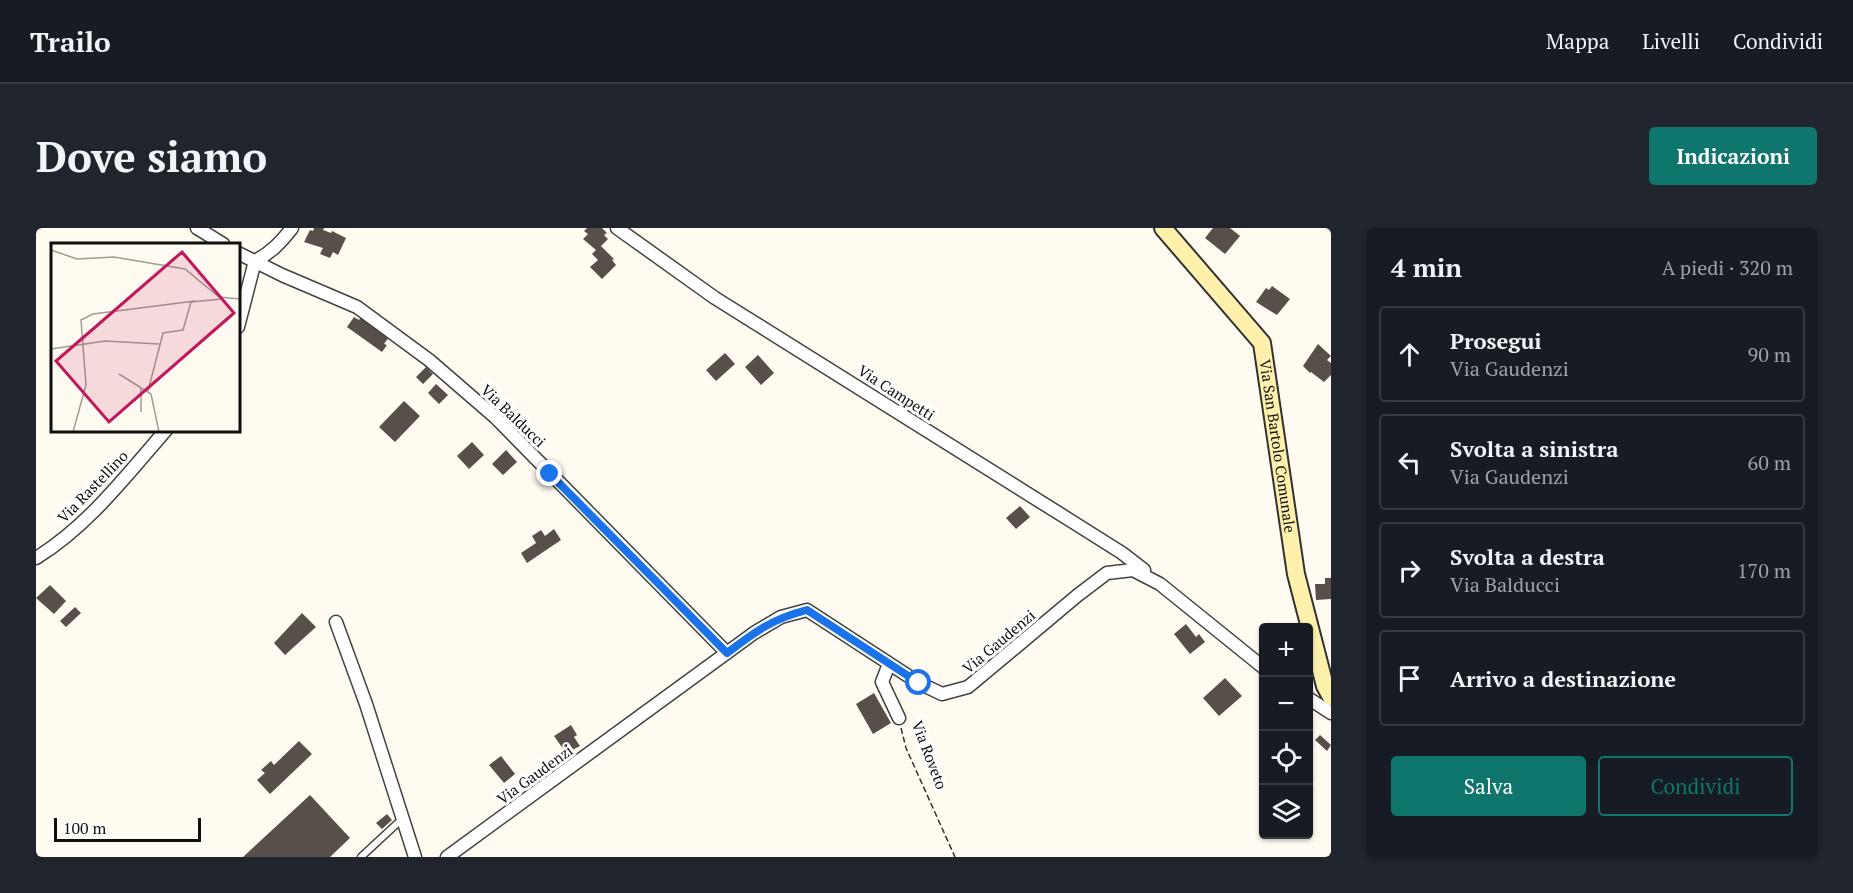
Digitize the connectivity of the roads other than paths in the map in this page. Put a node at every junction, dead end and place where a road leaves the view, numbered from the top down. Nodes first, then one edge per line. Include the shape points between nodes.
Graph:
1 (197, 228) edge
2 (291, 228) edge
3 (617, 228) edge
4 (1163, 228) edge
5 (221, 243) edge
6 (240, 254) edge
7 (255, 261) junction
8 (240, 319) edge
9 (164, 432) edge
10 (36, 558) edge
11 (1160, 584) junction
12 (336, 622) dead end
13 (727, 653) junction
14 (889, 664) junction
15 (1259, 665) edge
16 (1331, 697) edge
17 (1313, 701) edge
18 (1331, 713) edge
19 (899, 717) road end
20 (402, 819) junction
21 (361, 857) edge
22 (415, 857) edge
23 (447, 857) edge

1 - 5 street
2 - 7 street via 273,250
3 - 11 street, Via Campetti via 715,298 1122,553
4 - 16 street, Via San Bartolo Comunale via 1262,344 1296,574 1324,686
6 - 7 street, Via Balducci
7 - 8 street
7 - 13 street, Via Balducci via 357,307 429,360 495,417
9 - 10 street, Via Rastellino via 86,520
11 - 14 street, Via Gaudenzi via 1133,570 1107,573 968,687 942,694
11 - 15 street, Via Gaudenzi
12 - 20 street
13 - 14 street, Via Gaudenzi via 781,617 807,610
13 - 23 street, Via Gaudenzi
14 - 19 street, Via Roveto via 882,682
17 - 18 street
20 - 21 lane
20 - 22 street

